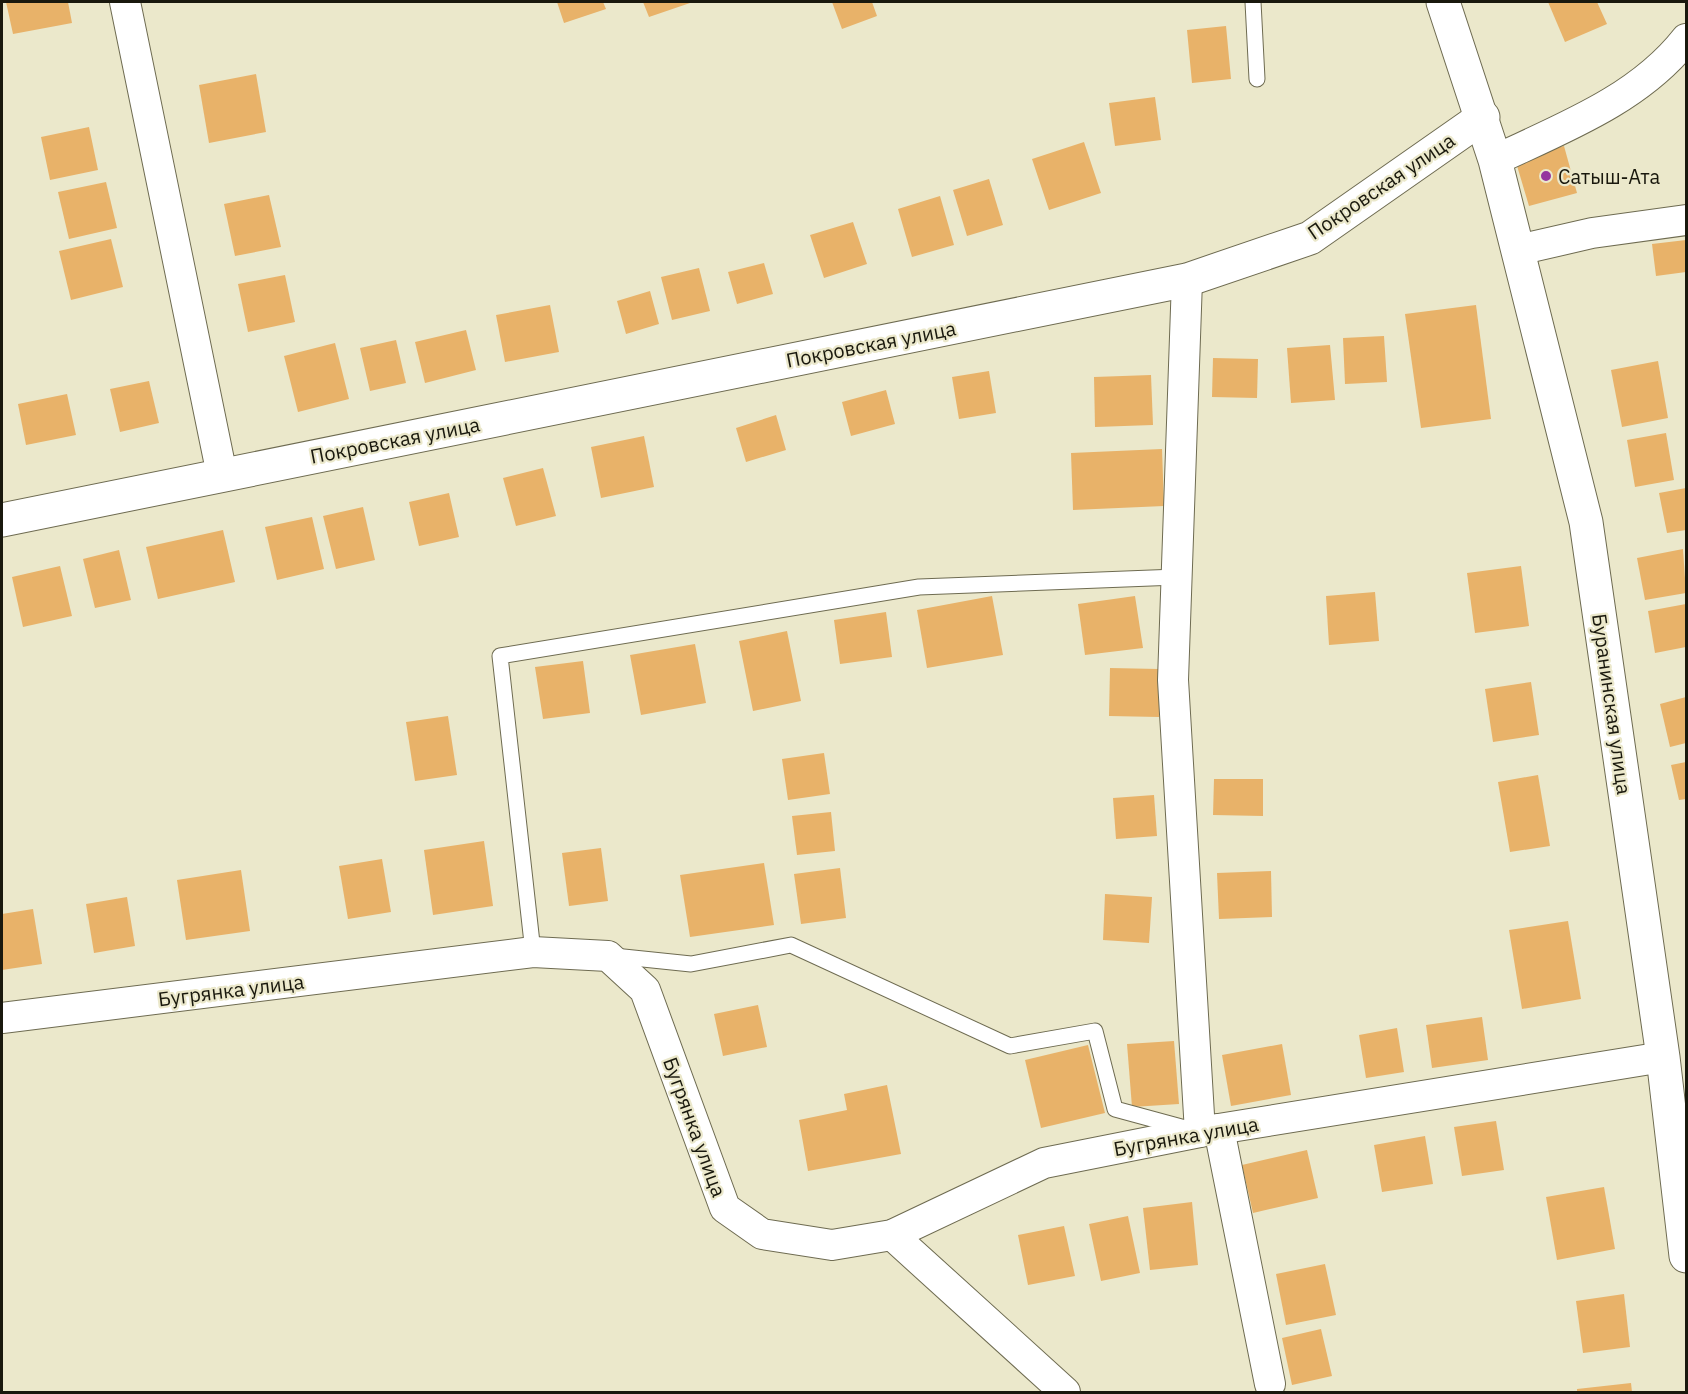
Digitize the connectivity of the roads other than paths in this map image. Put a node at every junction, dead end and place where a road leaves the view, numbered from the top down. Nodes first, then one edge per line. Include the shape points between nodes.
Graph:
1 (125, 2) edge
2 (1253, 2) edge
3 (1443, 2) edge
4 (1686, 39) edge
5 (1257, 79) dead end
6 (1483, 117) junction
7 (1495, 160) junction
8 (1686, 220) edge
9 (1518, 249) junction
10 (1187, 280) junction
11 (222, 475) junction
12 (2, 520) edge
13 (1177, 577) junction
14 (533, 952) junction
15 (608, 956) junction
16 (2, 1018) edge
17 (1663, 1056) junction
18 (1210, 1131) junction
19 (892, 1235) junction
20 (1686, 1256) edge
21 (1270, 1384) dead end
22 (1065, 1392) edge

1 - 11 street
2 - 5 lane
3 - 6 street, Буранинская улица
4 - 7 street via 1673,56 1611,104
6 - 7 street, Буранинская улица
6 - 10 street, Покровская улица via 1310,238
7 - 9 street, Буранинская улица
8 - 9 street via 1592,233
9 - 17 street, Буранинская улица via 1586,522
10 - 11 street, Покровская улица
10 - 13 street
11 - 12 street, Покровская улица
13 - 14 lane via 919,587 500,657
13 - 18 street via 1173,680
14 - 15 street, Бугрянка улица
14 - 16 street, Бугрянка улица
15 - 18 lane via 691,964 791,945 1010,1046 1095,1031 1115,1109
15 - 19 street, Бугрянка улица via 645,990 725,1208 762,1234 832,1245
17 - 18 street, Бугрянка улица
17 - 20 street, Буранинская улица
18 - 19 street, Бугрянка улица via 1044,1163
18 - 21 street
19 - 22 street

